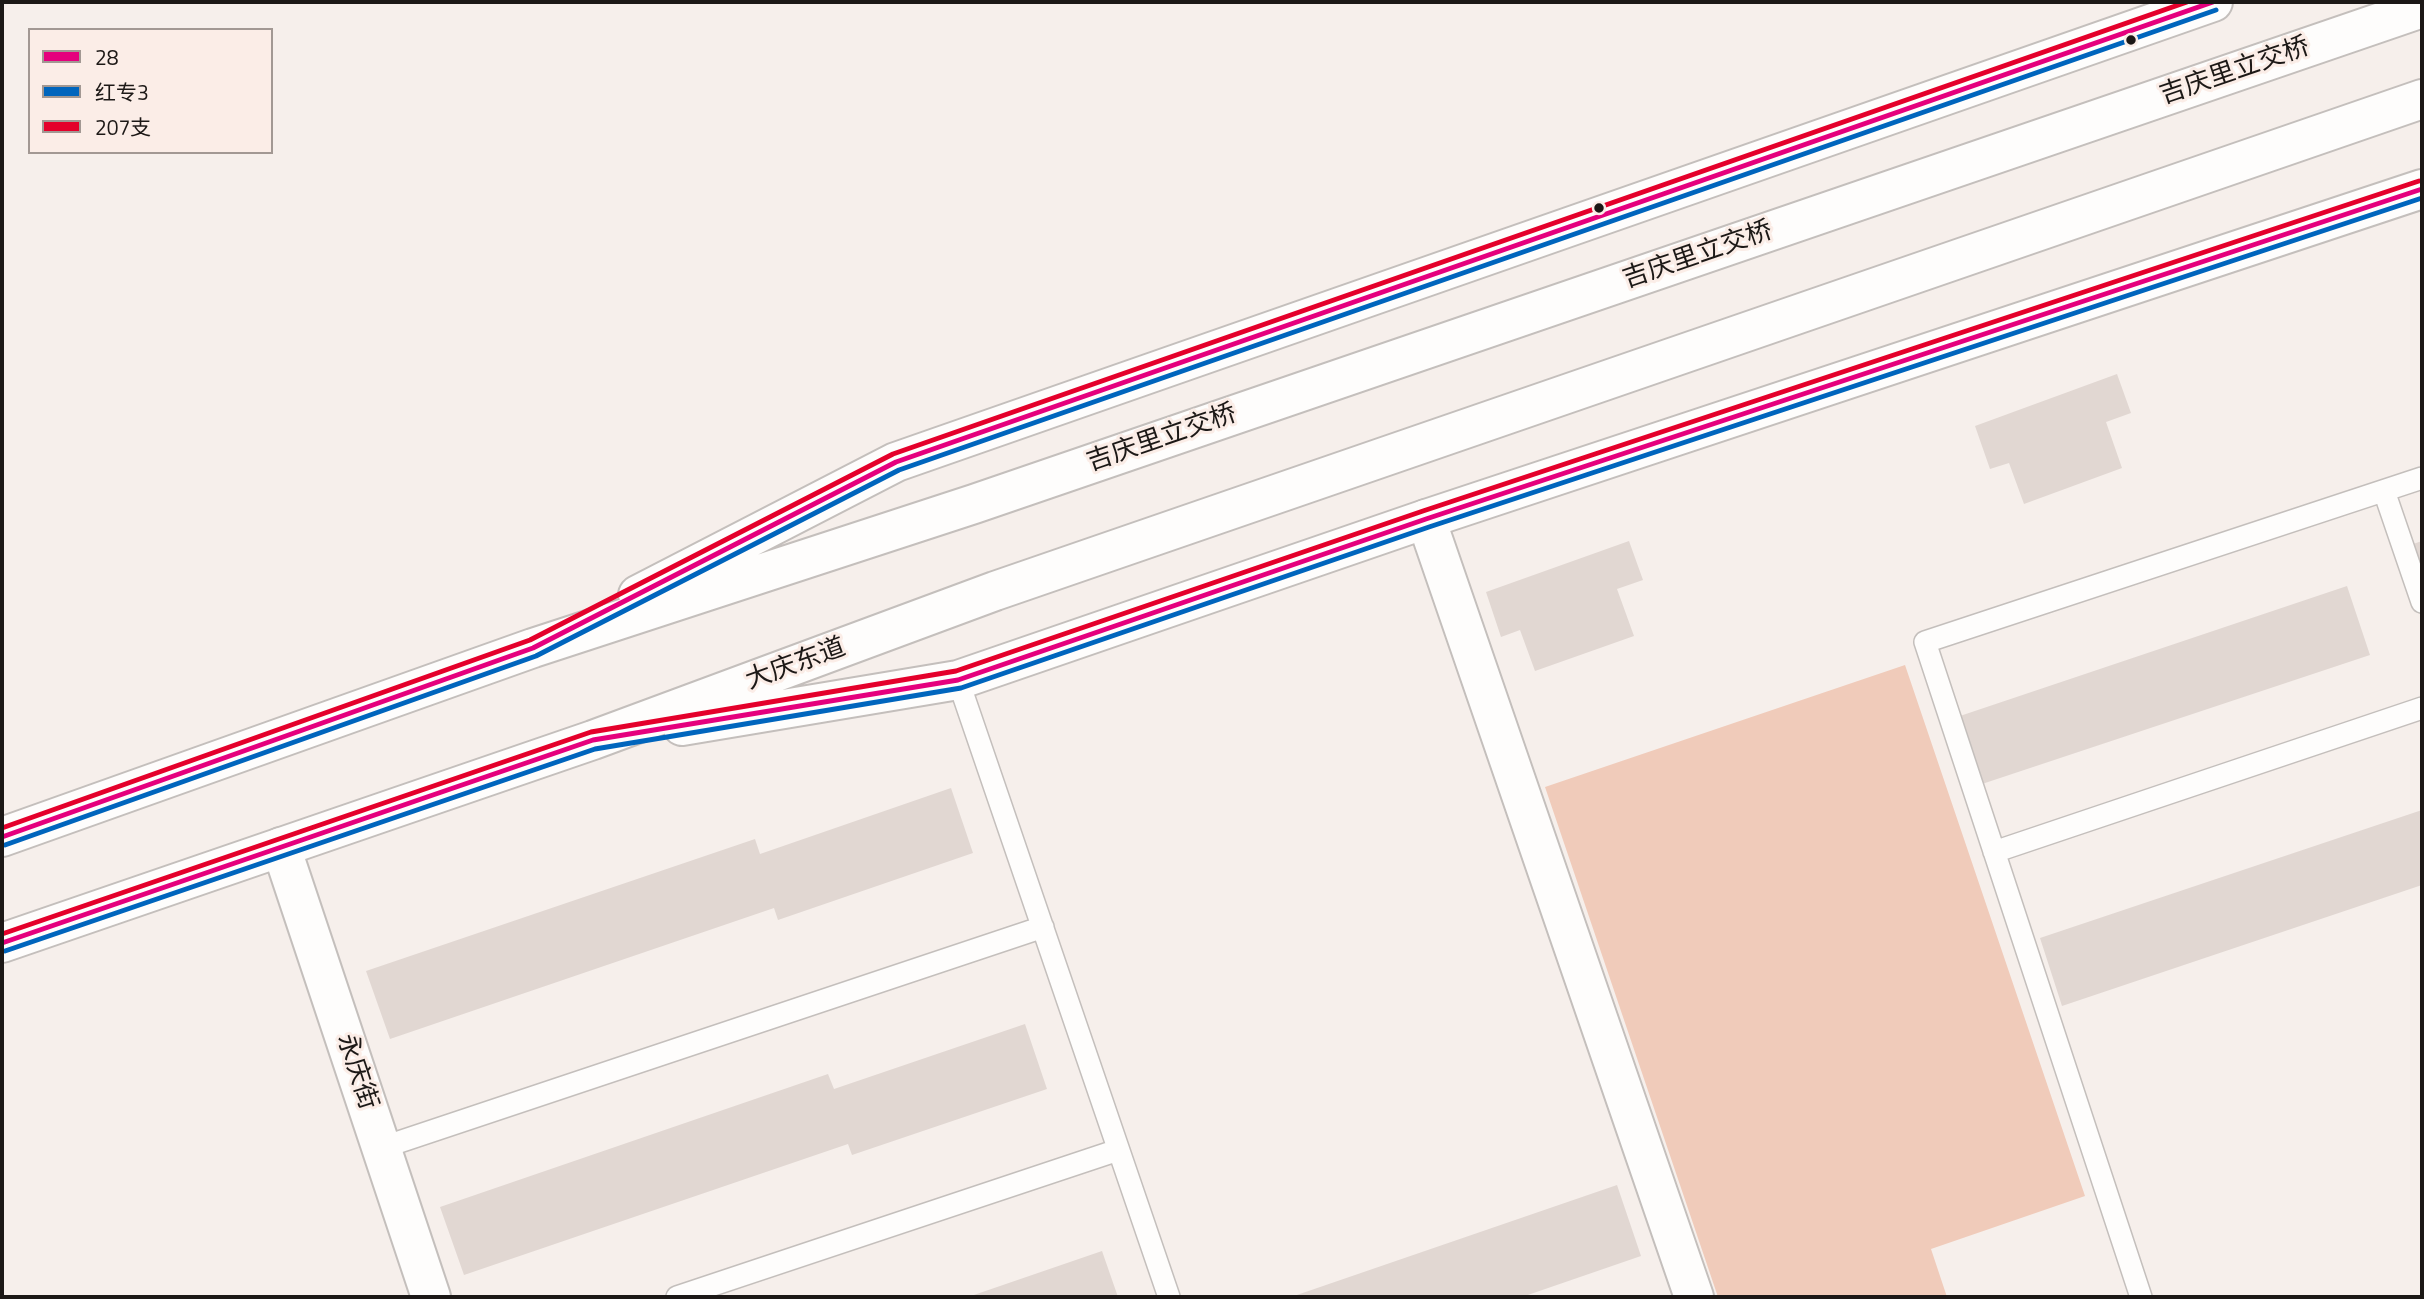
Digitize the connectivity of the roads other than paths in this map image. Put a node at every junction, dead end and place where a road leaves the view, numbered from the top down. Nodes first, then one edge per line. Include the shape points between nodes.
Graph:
1 (2213, 2) edge
2 (2422, 8) edge
3 (2422, 99) edge
4 (2422, 189) edge
5 (2422, 478) edge
6 (2384, 491) junction
7 (1426, 519) junction
8 (2422, 602) edge
9 (533, 648) junction
10 (958, 680) junction
11 (2422, 708) edge
12 (593, 740) junction
13 (2, 837) edge
14 (281, 847) junction
15 (1994, 852) junction
16 (1043, 927) junction
17 (2, 943) edge
18 (381, 1148) junction
19 (1118, 1150) junction
20 (431, 1297) edge
21 (677, 1297) edge
22 (1169, 1297) edge
23 (1694, 1297) edge
24 (2141, 1297) edge

1 - 9 main road via 896,461
2 - 9 main road, 吉庆里立交桥 via 974,504
3 - 12 main road, 大庆东道 via 995,591
4 - 7 main road
5 - 6 lane
6 - 8 lane
6 - 15 lane via 1925,642
7 - 10 main road
7 - 23 main road
9 - 13 main road
10 - 12 main road
10 - 16 lane
11 - 15 lane
12 - 14 main road, 大庆东道
14 - 17 main road, 大庆东道
14 - 18 main road, 永庆街
15 - 24 lane
16 - 18 lane
16 - 19 lane
18 - 20 main road, 永庆街
19 - 21 lane
19 - 22 lane

